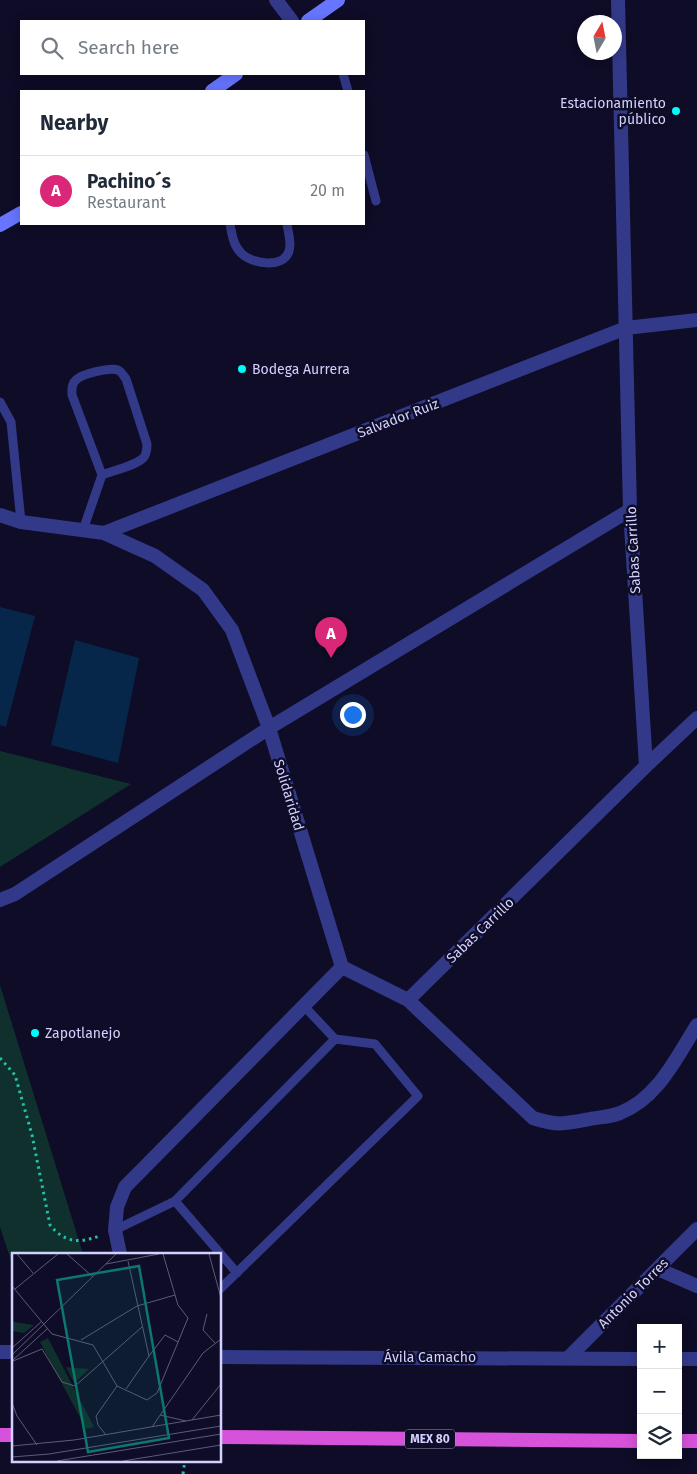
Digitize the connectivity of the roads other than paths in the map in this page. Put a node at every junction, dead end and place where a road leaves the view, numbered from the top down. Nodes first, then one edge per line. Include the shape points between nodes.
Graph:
1 (276, 0) edge
2 (338, 0) edge
3 (618, 0) edge
4 (316, 19) edge
5 (291, 20) edge
6 (235, 75) edge
7 (343, 75) edge
8 (213, 90) edge
9 (348, 90) edge
10 (365, 158) edge
11 (376, 201) dead end
12 (20, 214) edge
13 (230, 225) edge
14 (287, 225) edge
15 (0, 226) edge
16 (697, 320) edge
17 (626, 328) junction
18 (0, 402) edge
19 (102, 475) junction
20 (630, 510) junction
21 (0, 515) edge
22 (21, 522) junction
23 (83, 530) junction
24 (104, 533) junction
25 (697, 718) edge
26 (269, 728) junction
27 (646, 766) junction
28 (0, 900) edge
29 (342, 967) junction
30 (408, 1000) junction
31 (304, 1006) junction
32 (697, 1025) edge
33 (335, 1039) junction
34 (175, 1201) junction
35 (697, 1229) edge
36 (115, 1230) junction
37 (120, 1253) edge
38 (220, 1253) edge
39 (221, 1254) edge
40 (658, 1269) junction
41 (237, 1273) junction
42 (697, 1286) edge
43 (221, 1288) edge
44 (221, 1357) edge
45 (569, 1357) junction
46 (637, 1358) edge
47 (682, 1359) edge
48 (697, 1359) edge
49 (221, 1437) edge
50 (637, 1441) edge
51 (682, 1441) edge
52 (697, 1441) edge

1 - 5 street
2 - 4 main road
3 - 17 street, Sabas Carrillo
6 - 8 main road
7 - 9 lane
10 - 11 lane
12 - 15 main road
13 - 14 lane via 240,252 257,262 268,263 285,258 289,252
16 - 17 street, Salvador Ruiz
17 - 20 street, Sabas Carrillo
17 - 24 street, Salvador Ruiz
18 - 22 lane via 10,422
19 - 19 lane via 72,395 72,387 82,376 116,369 126,378 147,451 138,462
19 - 23 lane
20 - 26 street
20 - 27 street, Sabas Carrillo
21 - 22 street, Solidaridad
22 - 23 street, Solidaridad
23 - 24 street, Solidaridad
24 - 26 street, Solidaridad via 155,556 203,590 232,630
25 - 27 street
26 - 28 street
26 - 29 street, Solidaridad
27 - 30 street, Sabas Carrillo
29 - 30 street
29 - 31 street
30 - 32 street via 533,1118 551,1124 618,1114 636,1105 660,1082
31 - 33 lane
31 - 36 street via 124,1187 117,1207
33 - 34 lane
33 - 41 lane via 376,1044 418,1096
34 - 36 lane
34 - 38 lane
35 - 40 street, Antonio Torres
36 - 37 street
39 - 41 lane
40 - 42 street
40 - 45 street, Antonio Torres
41 - 43 lane
44 - 45 street, Ávila Camacho
45 - 46 street, Ávila Camacho
47 - 48 street
49 - 50 highway, MEX 80
51 - 52 highway

